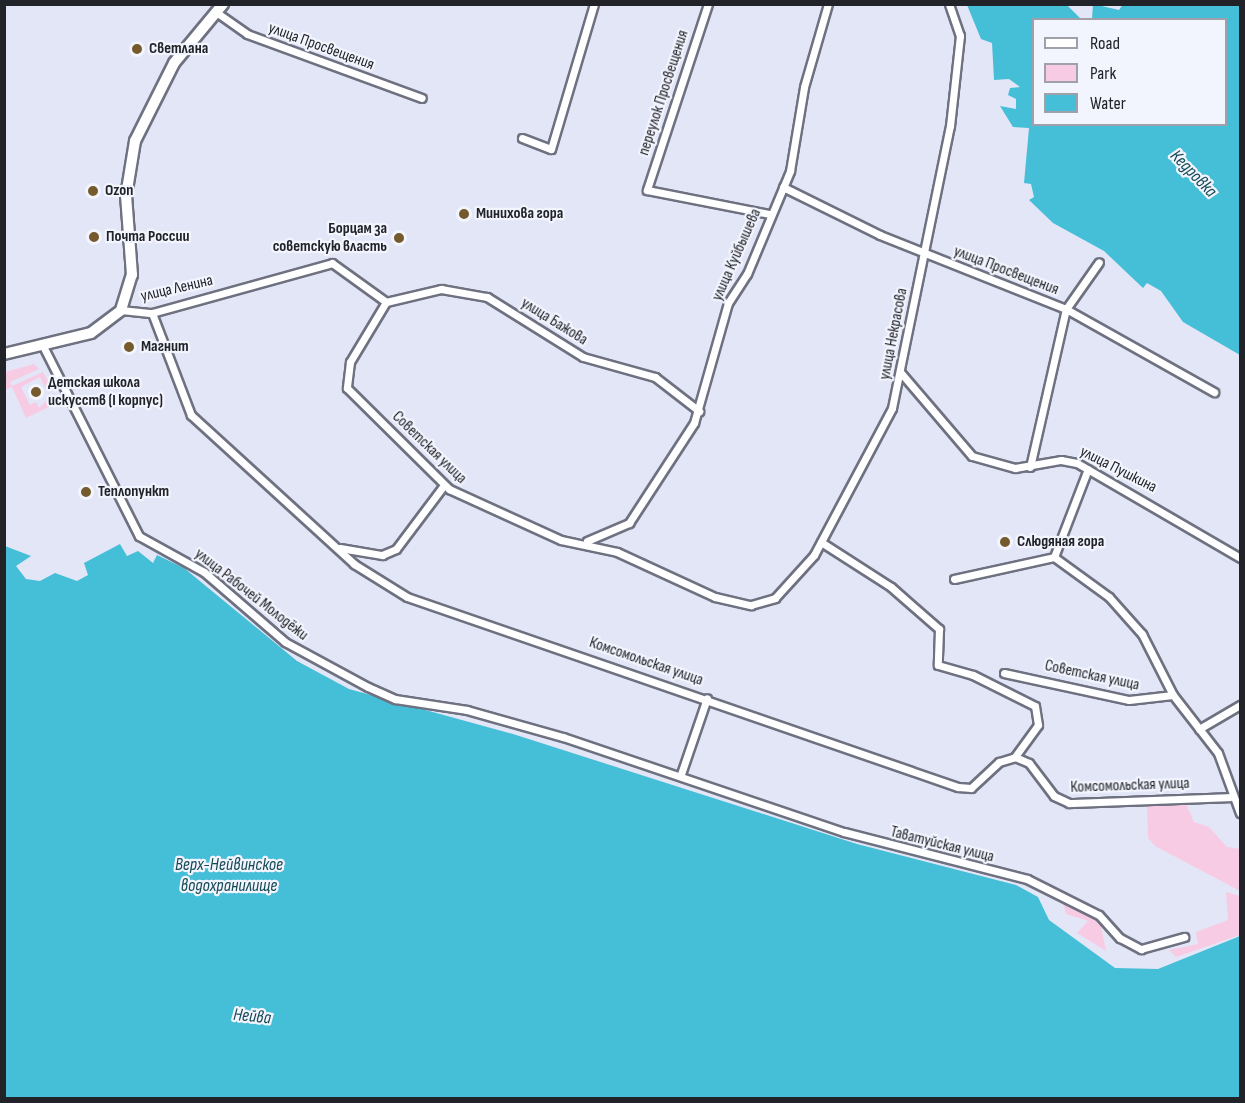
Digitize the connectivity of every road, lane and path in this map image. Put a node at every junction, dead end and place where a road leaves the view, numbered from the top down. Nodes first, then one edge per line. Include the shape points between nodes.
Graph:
1 (594, 4) edge
2 (708, 4) edge
3 (828, 4) edge
4 (949, 4) edge
5 (220, 8) edge
6 (422, 98) dead end
7 (522, 138) dead end
8 (783, 187) junction
9 (770, 214) junction
10 (926, 255) junction
11 (1100, 262) dead end
12 (386, 302) junction
13 (121, 309) junction
14 (1066, 309) junction
15 (152, 313) junction
16 (43, 346) junction
17 (4, 354) edge
18 (901, 374) junction
19 (1214, 392) dead end
20 (699, 411) junction
21 (1030, 467) junction
22 (1088, 469) junction
23 (444, 485) junction
24 (585, 542) junction
25 (821, 542) junction
26 (340, 548) junction
27 (1054, 557) junction
28 (1240, 558) edge
29 (954, 579) dead end
30 (760, 604) joint
31 (1004, 673) dead end
32 (1173, 696) junction
33 (707, 698) junction
34 (1240, 705) edge
35 (1200, 729) junction
36 (1015, 757) junction
37 (681, 774) junction
38 (1230, 797) junction
39 (1240, 813) edge
40 (1184, 937) dead end

1 - 7 street via 551,149
2 - 9 street, переулок Просвещения via 647,190
3 - 8 street, улица Куйбышева
4 - 10 street, улица Некрасова via 959,28 948,145
5 - 6 street, улица Просвещения via 248,34
5 - 13 main road via 170,70 135,141 126,196 132,275
8 - 9 street, улица Куйбышева
8 - 10 street, улица Просвещения
9 - 20 street, улица Куйбышева via 747,274 728,303
10 - 14 street, улица Просвещения
10 - 18 street, улица Некрасова
11 - 14 street
12 - 15 street, улица Ленина via 342,267 328,264
12 - 20 street, улица Бажова via 441,289 478,294 583,357 655,377
12 - 23 street, Советская улица via 350,362 347,388 404,439
13 - 15 street, улица Ленина
13 - 16 main road, улица Ленина via 91,333
14 - 19 street, улица Просвещения
14 - 21 street
15 - 26 street, Комсомольская улица via 186,409
16 - 17 main road, улица Ленина
16 - 37 street, улица Рабочей Молодёжи via 134,531 204,572 285,642 395,699 467,710
18 - 21 street, улица Пушкина via 964,450 993,463
18 - 25 street, улица Некрасова via 885,425
20 - 24 street, улица Куйбышева via 629,523 614,534
21 - 22 street, улица Пушкина via 1061,460
22 - 27 street
22 - 28 street, улица Пушкина
23 - 24 street, Советская улица via 557,538
23 - 26 street via 396,549 382,555
24 - 30 street, Советская улица via 715,597
25 - 30 street, улица Некрасова via 787,591
25 - 36 street via 891,587 939,629 938,665 973,675 1038,709 1038,725
26 - 33 street, Комсомольская улица via 385,586 420,603
27 - 29 street
27 - 32 street via 1096,585 1130,618
31 - 32 street, Советская улица via 1129,700
32 - 35 street
33 - 36 street, Комсомольская улица via 964,788 974,786 999,762
33 - 37 street
34 - 35 street
35 - 38 street via 1218,753
36 - 38 street, Комсомольская улица via 1029,763 1054,796 1069,803
37 - 40 street, Таватуйская улица via 844,832 1027,879 1099,915 1120,938 1141,949
38 - 39 street

